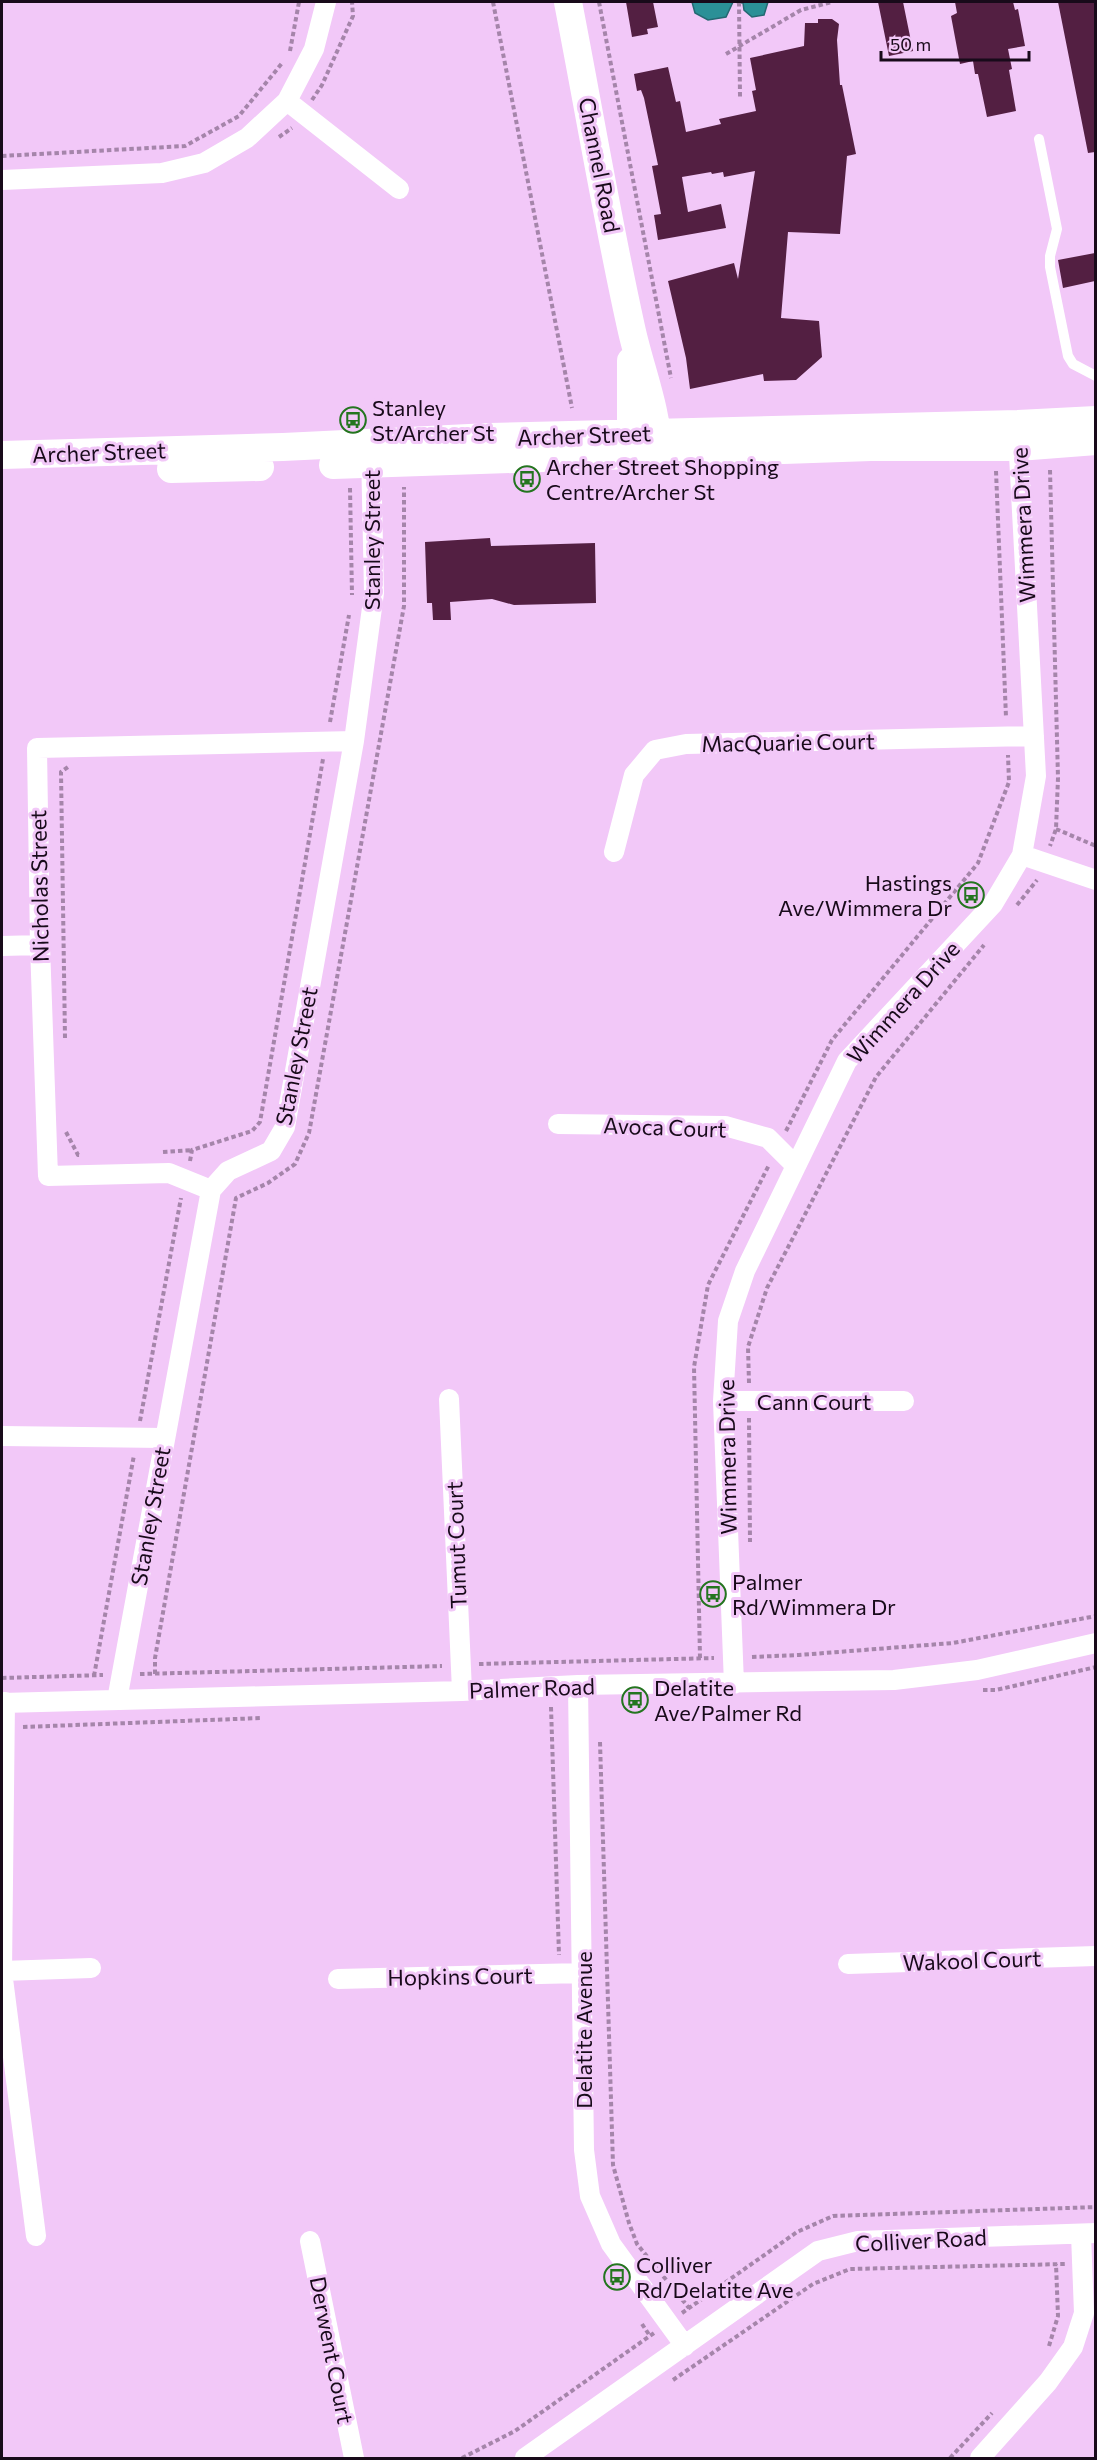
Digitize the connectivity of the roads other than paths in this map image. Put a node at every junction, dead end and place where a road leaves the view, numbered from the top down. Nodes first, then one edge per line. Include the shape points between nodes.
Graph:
1 (326, 2) edge
2 (568, 2) edge
3 (287, 101) junction
4 (1039, 139) dead end
5 (2, 180) edge
6 (399, 189) dead end
7 (1095, 376) edge
8 (1095, 420) edge
9 (1018, 435) junction
10 (1095, 441) edge
11 (644, 444) junction
12 (371, 454) junction
13 (12, 464) edge
14 (1034, 736) junction
15 (354, 741) junction
16 (614, 852) dead end
17 (1022, 855) junction
18 (1095, 880) edge
19 (40, 945) junction
20 (2, 946) edge
21 (558, 1124) dead end
22 (796, 1166) junction
23 (211, 1190) junction
24 (449, 1399) dead end
25 (723, 1401) junction
26 (904, 1401) dead end
27 (2, 1436) edge
28 (164, 1438) junction
29 (1095, 1643) edge
30 (734, 1684) junction
31 (578, 1685) junction
32 (462, 1691) junction
33 (117, 1700) junction
34 (3, 1703) edge
35 (1095, 1956) edge
36 (848, 1964) dead end
37 (91, 1968) dead end
38 (2, 1971) edge
39 (583, 1973) junction
40 (338, 1979) dead end
41 (1088, 2234) edge
42 (36, 2236) dead end
43 (310, 2241) dead end
44 (685, 2346) junction
45 (354, 2458) edge
46 (525, 2458) edge
47 (980, 2458) edge

1 - 3 street via 314,49
2 - 11 main road, Channel Road via 632,329 650,394
3 - 5 street via 247,138 204,163 162,173
3 - 6 street
4 - 7 lane via 1057,229 1050,267 1068,356 1073,364
8 - 9 main road, Archer Street
9 - 10 main road, Archer Street
9 - 11 main road, Archer Street
9 - 14 street, Wimmera Drive
11 - 12 main road, Archer Street
12 - 13 main road, Archer Street
12 - 15 street, Stanley Street via 374,593
14 - 16 street, MacQuarie Court via 686,744 655,750 634,775
14 - 17 street, Wimmera Drive via 1036,776
15 - 19 street, Nicholas Street via 37,748
15 - 23 street, Stanley Street via 285,1127 271,1150 228,1171
17 - 18 street
17 - 22 street, Wimmera Drive via 993,904 847,1061
19 - 20 street
19 - 23 street, Nicholas Street via 48,1176 169,1173
21 - 22 street, Avoca Court via 725,1126 768,1138
22 - 25 street, Wimmera Drive via 745,1271 728,1321
23 - 28 street, Stanley Street
24 - 32 street, Tumut Court
25 - 26 street, Cann Court
25 - 30 street, Wimmera Drive via 742,1657
27 - 28 street
28 - 33 street, Stanley Street
29 - 30 street, Palmer Road via 976,1670 894,1680
30 - 31 street, Palmer Road
31 - 32 street, Palmer Road
31 - 39 street, Delatite Avenue
32 - 33 street, Palmer Road
33 - 34 street, Palmer Road
34 - 38 street
35 - 36 street, Wakool Court
37 - 38 street
38 - 42 street
39 - 40 street, Hopkins Court
39 - 44 street, Delatite Avenue via 584,2150 590,2196 611,2244
41 - 44 street, Colliver Road via 838,2244 809,2256
41 - 47 street via 1081,2263 1084,2313 1073,2347 1048,2382
43 - 45 street, Derwent Court
44 - 46 street, Colliver Road

